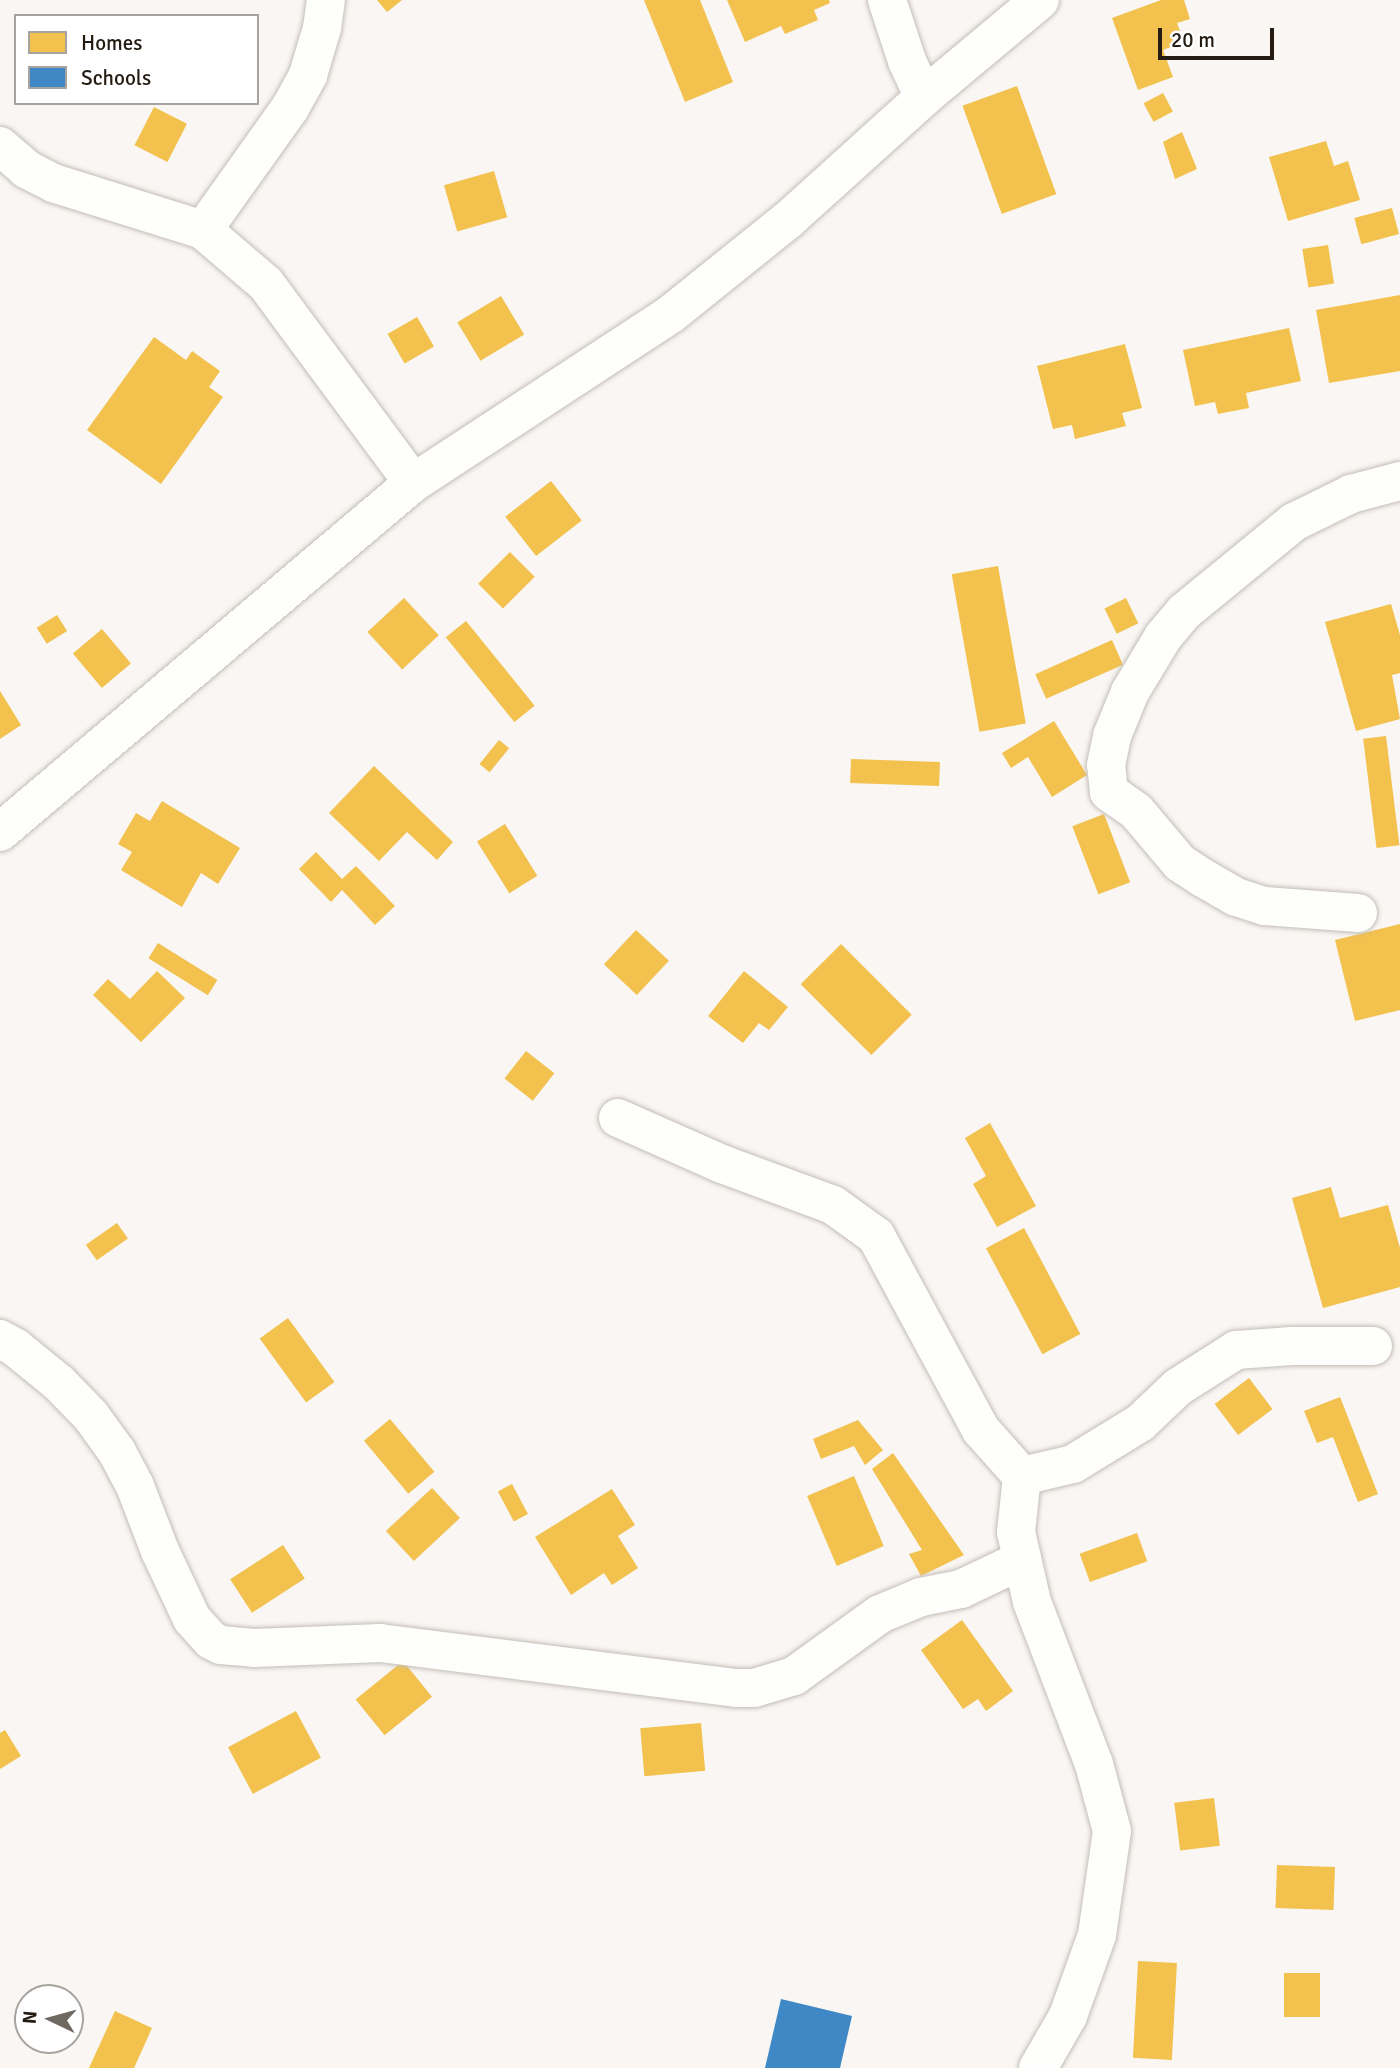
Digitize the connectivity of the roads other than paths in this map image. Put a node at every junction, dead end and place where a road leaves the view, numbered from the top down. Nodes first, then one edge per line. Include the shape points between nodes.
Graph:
1 (326, 0) edge
2 (887, 0) edge
3 (1040, 0) edge
4 (924, 97) junction
5 (0, 146) edge
6 (203, 230) junction
7 (1400, 481) edge
8 (413, 483) junction
9 (0, 832) edge
10 (1359, 913) dead end
11 (618, 1118) dead end
12 (0, 1339) edge
13 (1373, 1346) dead end
14 (1022, 1476) junction
15 (1021, 1559) junction
16 (1038, 2068) edge

1 - 6 street via 308,75 290,108
2 - 4 street
3 - 4 street
4 - 8 street via 788,220 671,314
5 - 6 street via 26,169 53,183
6 - 8 street via 266,284
7 - 10 street via 1351,494 1294,522 1184,612 1130,692 1112,736 1107,765 1109,792 1136,811 1180,863 1236,897 1264,906
8 - 9 street
11 - 14 street via 722,1164 833,1205 876,1236 981,1430
12 - 15 street via 48,1374 91,1416 117,1452 192,1619 220,1645 380,1643 754,1688 794,1676 880,1614 921,1597 961,1589
13 - 14 street via 1236,1350 1178,1387 1140,1423 1073,1464
14 - 15 street via 1016,1532
15 - 16 street via 1032,1602 1094,1764 1112,1831 1097,1935 1068,2016

